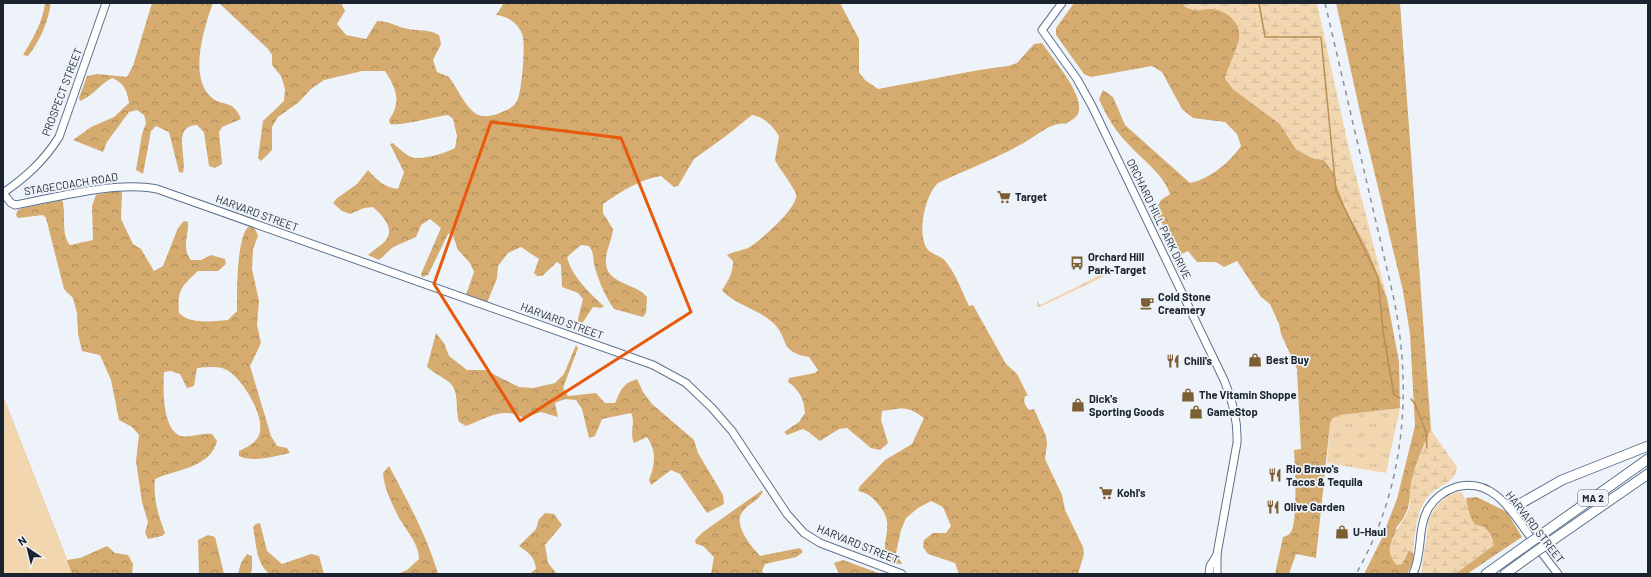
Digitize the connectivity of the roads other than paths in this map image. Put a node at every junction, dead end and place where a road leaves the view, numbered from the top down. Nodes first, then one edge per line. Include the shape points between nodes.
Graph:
1 (106, 3) edge
2 (1062, 3) edge
3 (147, 187) joint
4 (3, 193) edge
5 (1648, 446) edge
6 (1648, 459) edge
7 (1648, 474) edge
8 (1511, 510) junction
9 (1217, 554) junction
10 (902, 574) edge
11 (1209, 574) edge
12 (1217, 574) edge
13 (1413, 574) edge
14 (1486, 574) edge
15 (1505, 574) edge
16 (1558, 574) edge

1 - 4 main road, PROSPECT STREET via 59,137 31,172
2 - 9 main road, ORCHARD HILL PARK DRIVE via 1042,30 1092,106 1234,405 1237,430 1236,456
3 - 4 main road, STAGECOACH ROAD via 118,187 15,205 10,203
3 - 10 main road, HARVARD STREET via 671,373 686,383 732,431 787,514 804,533 820,543
5 - 8 highway via 1562,480
6 - 14 highway, MA 2, bridge
7 - 15 highway, MA 2, bridge
8 - 13 main road, HARVARD STREET via 1498,496 1477,486 1459,486 1443,493 1430,505 1425,516 1419,558
8 - 16 main road, HARVARD STREET
9 - 11 main road, ORCHARD HILL PARK DRIVE via 1210,566
9 - 12 main road, ORCHARD HILL PARK DRIVE

